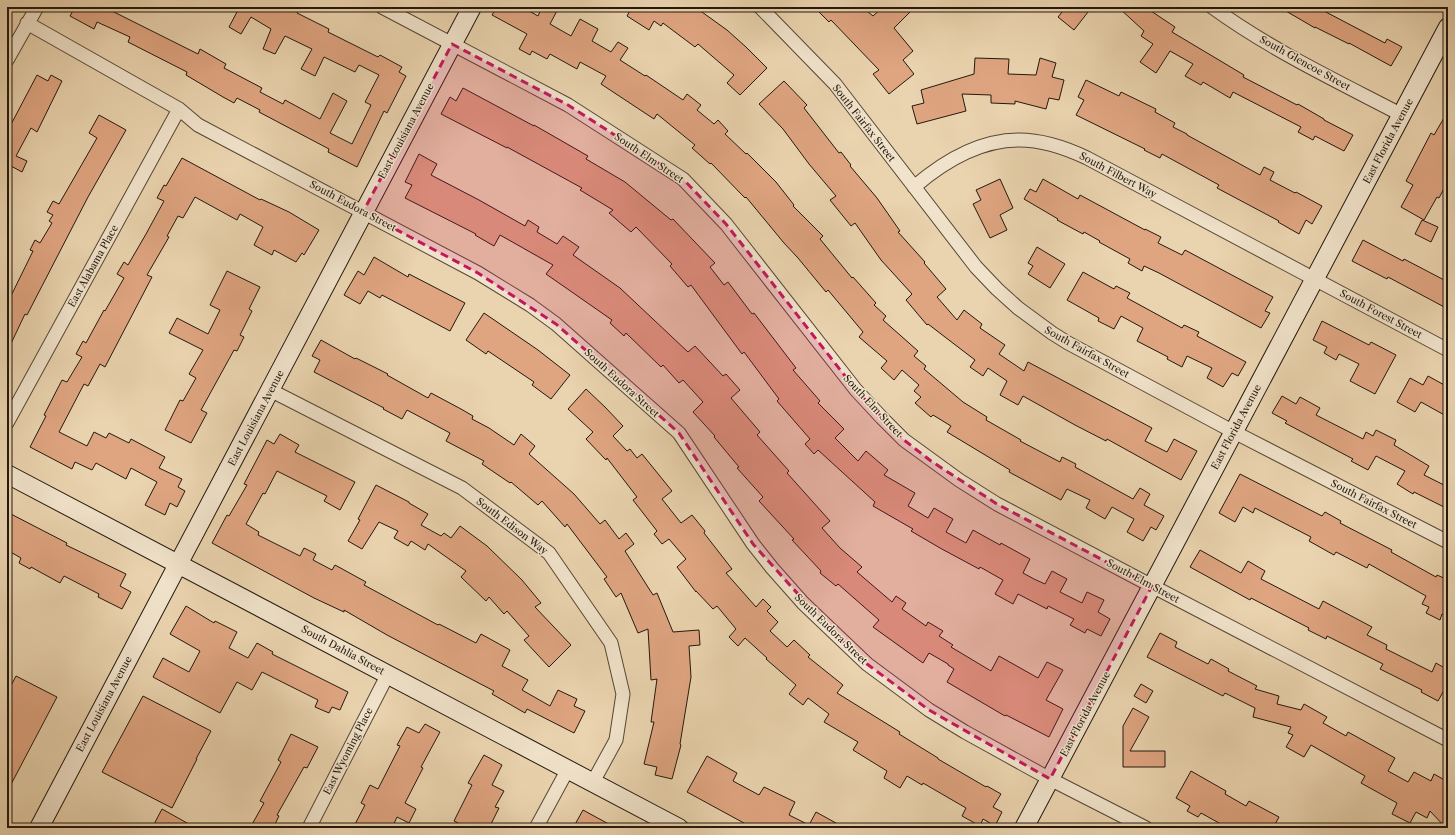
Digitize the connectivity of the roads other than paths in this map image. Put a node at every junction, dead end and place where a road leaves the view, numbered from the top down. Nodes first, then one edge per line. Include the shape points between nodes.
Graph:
1 (37, 7) edge
2 (382, 7) edge
3 (472, 7) edge
4 (760, 7) edge
5 (1212, 7) edge
6 (27, 23) junction
7 (1448, 26) edge
8 (452, 44) junction
9 (7, 60) edge
10 (179, 109) junction
11 (1402, 115) junction
12 (914, 188) junction
13 (364, 212) junction
14 (1315, 279) junction
15 (1448, 350) edge
16 (270, 390) junction
17 (7, 424) edge
18 (1234, 432) junction
19 (7, 474) edge
20 (1448, 542) edge
21 (178, 564) junction
22 (1152, 586) junction
23 (388, 674) junction
24 (1448, 740) edge
25 (568, 769) junction
26 (1050, 779) junction
27 (593, 782) junction
28 (39, 828) edge
29 (309, 828) edge
30 (536, 828) edge
31 (679, 828) edge
32 (1024, 828) edge
33 (1146, 828) edge

1 - 6 street
2 - 8 street, South Elm Street
3 - 8 street, East Louisiana Avenue
4 - 12 street, South Fairfax Street via 835,84
5 - 11 street, South Glencoe Street via 1292,58
6 - 9 street
6 - 10 street, South Eudora Street
7 - 11 street, East Florida Avenue
8 - 13 street, East Louisiana Avenue
8 - 22 street, South Elm Street via 568,105 683,179 726,224 856,390 904,440 931,461 997,504
10 - 13 street, South Eudora Street via 198,125
10 - 17 street, East Alabama Place
11 - 14 street, East Florida Avenue
12 - 14 street, South Filbert Way via 930,173 969,151 996,143 1019,140 1043,143 1068,149 1087,158
12 - 18 street, South Fairfax Street via 976,267 1035,322 1068,343
13 - 16 street, East Louisiana Avenue
13 - 26 street, South Eudora Street via 478,273 556,324 679,433 753,544 803,603 867,664 929,710
14 - 15 street, South Forest Street
14 - 18 street, East Florida Avenue
16 - 21 street, East Louisiana Avenue
16 - 27 street, South Edison Way via 462,488 549,553 611,643 623,694 616,740
18 - 20 street, South Fairfax Street
18 - 22 street, East Florida Avenue
19 - 21 street, South Dahlia Street
21 - 23 street, South Dahlia Street
21 - 28 street, East Louisiana Avenue
22 - 24 street, South Elm Street
22 - 26 street, East Florida Avenue
23 - 25 street, South Dahlia Street
23 - 29 street, East Wyoming Place
25 - 27 street, South Dahlia Street
25 - 30 street
26 - 32 street, East Florida Avenue
26 - 33 street, South Eudora Street
27 - 31 street, South Dahlia Street

